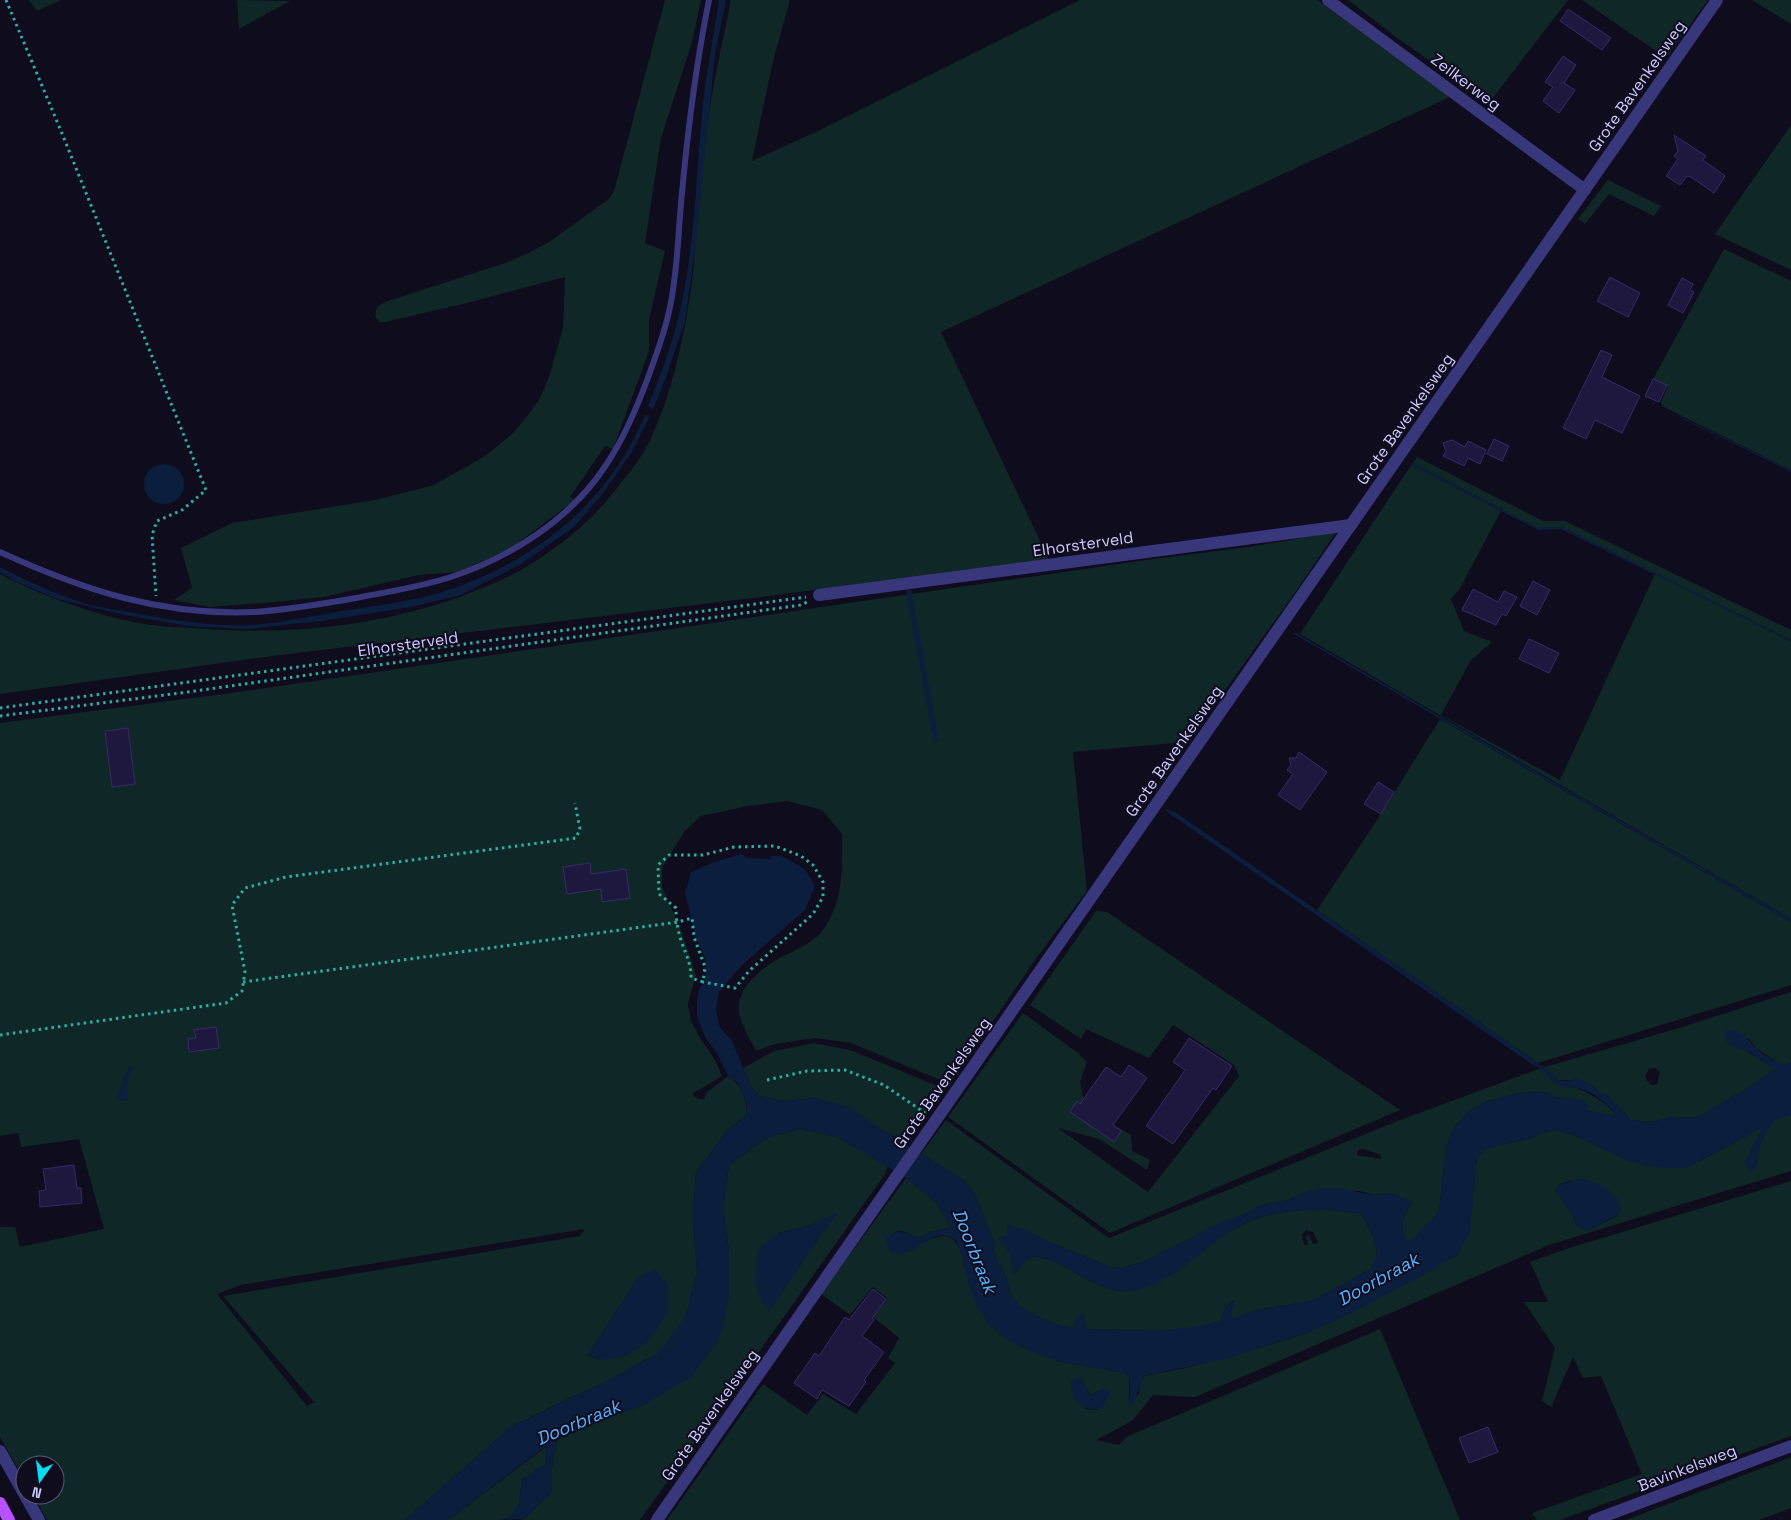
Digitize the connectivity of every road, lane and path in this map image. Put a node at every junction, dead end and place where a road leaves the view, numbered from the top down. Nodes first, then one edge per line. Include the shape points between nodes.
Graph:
1 (6, 0) edge
2 (709, 0) edge
3 (1328, 0) edge
4 (1717, 0) edge
5 (1585, 190) junction
6 (1351, 525) junction
7 (0, 552) edge
8 (819, 595) junction
9 (157, 606) junction
10 (0, 708) edge
11 (0, 716) edge
12 (575, 803) dead end
13 (678, 922) junction
14 (701, 981) junction
15 (243, 982) junction
16 (0, 1035) edge
17 (768, 1080) dead end
18 (937, 1119) junction
19 (1791, 1446) edge
20 (0, 1451) edge
21 (0, 1503) edge
22 (9, 1520) edge
23 (39, 1520) edge
24 (657, 1520) edge
25 (1594, 1520) edge

1 - 9 path via 206,490 182,510 157,521 152,535
2 - 9 lane via 697,56 670,306 658,350 624,435 605,468 578,500 549,526 518,547 450,577 295,609 210,612
3 - 5 street, Zeilkerweg
4 - 5 street, Grote Bavenkelsweg
5 - 6 street, Grote Bavenkelsweg
6 - 8 street, Elhorsterveld
6 - 18 street, Grote Bavenkelsweg
7 - 9 lane via 49,574 113,596
8 - 10 path, Elhorsterveld
8 - 11 path, Elhorsterveld via 801,605
12 - 15 path via 580,829 576,838 286,877 245,888 232,905 245,972
13 - 14 path via 681,942 691,965 691,978
13 - 14 path via 692,918 694,937 705,968
13 - 14 path via 676,908 659,894 658,865 669,855 704,855 734,847 775,846 801,856 813,866 823,882 823,897 813,914 749,971 735,988
13 - 15 path
15 - 16 path via 242,991 226,1003
17 - 18 path via 807,1071 845,1070 884,1085
18 - 24 street, Grote Bavenkelsweg
19 - 25 street, Bavinkelsweg
20 - 23 street
21 - 22 main road

